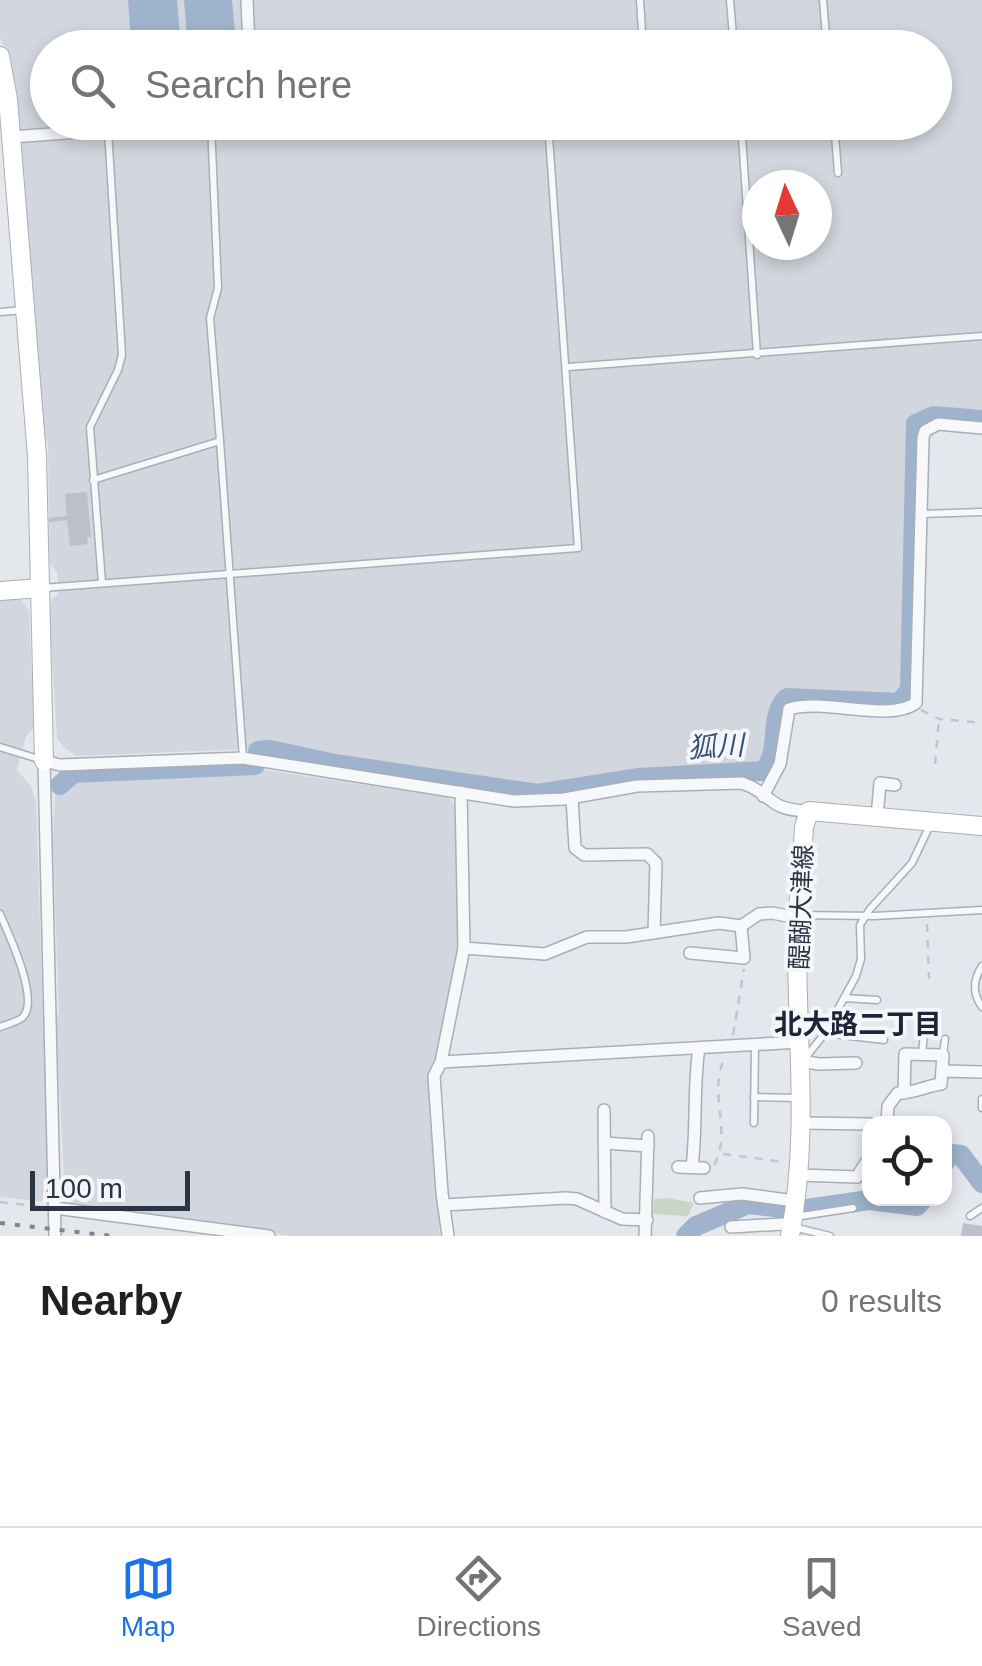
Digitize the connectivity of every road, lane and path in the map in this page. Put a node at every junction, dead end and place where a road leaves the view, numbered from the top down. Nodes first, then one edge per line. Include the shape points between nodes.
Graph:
1 (247, 0) edge
2 (640, 0) edge
3 (730, 0) edge
4 (823, 0) edge
5 (248, 30) edge
6 (642, 30) edge
7 (732, 30) edge
8 (826, 30) edge
9 (0, 56) edge
10 (30, 136) edge
11 (12, 138) junction
12 (109, 140) edge
13 (212, 140) edge
14 (549, 140) edge
15 (742, 140) edge
16 (835, 140) edge
17 (838, 173) dead end
18 (26, 310) junction
19 (0, 312) edge
20 (982, 336) edge
21 (757, 355) junction
22 (568, 367) junction
23 (982, 428) edge
24 (220, 440) junction
25 (94, 480) junction
26 (982, 512) edge
27 (922, 514) junction
28 (229, 574) junction
29 (102, 583) junction
30 (41, 588) junction
31 (0, 592) edge
32 (916, 703) junction
33 (939, 719) junction
34 (982, 724) edge
35 (0, 748) edge
36 (243, 758) junction
37 (44, 761) junction
38 (936, 764) dead end
39 (895, 785) dead end
40 (461, 792) junction
41 (763, 796) junction
42 (572, 798) junction
43 (809, 812) junction
44 (877, 817) junction
45 (931, 822) junction
46 (982, 826) edge
47 (982, 910) edge
48 (927, 912) junction
49 (0, 914) edge
50 (867, 915) junction
51 (798, 916) junction
52 (741, 926) junction
53 (654, 932) junction
54 (464, 948) junction
55 (690, 953) dead end
56 (744, 958) junction
57 (982, 966) edge
58 (929, 979) dead end
59 (844, 998) junction
60 (877, 1000) dead end
61 (982, 1007) edge
62 (0, 1027) edge
63 (924, 1032) dead end
64 (825, 1033) junction
65 (945, 1039) dead end
66 (884, 1040) dead end
67 (755, 1045) junction
68 (731, 1046) junction
69 (700, 1048) junction
70 (801, 1052) junction
71 (922, 1054) junction
72 (943, 1055) junction
73 (441, 1062) junction
74 (856, 1063) dead end
75 (942, 1071) junction
76 (982, 1072) edge
77 (904, 1093) junction
78 (754, 1098) junction
79 (803, 1098) junction
80 (982, 1099) edge
81 (982, 1108) edge
82 (604, 1110) dead end
83 (887, 1116) edge
84 (754, 1122) dead end
85 (802, 1123) junction
86 (862, 1126) edge
87 (605, 1143) junction
88 (720, 1154) junction
89 (678, 1167) dead end
90 (800, 1167) junction
91 (702, 1168) junction
92 (862, 1168) edge
93 (700, 1198) dead end
94 (0, 1202) edge
95 (444, 1206) junction
96 (55, 1208) junction
97 (852, 1208) dead end
98 (982, 1208) edge
99 (605, 1212) junction
100 (970, 1216) dead end
101 (793, 1217) edge
102 (646, 1220) junction
103 (731, 1227) dead end
104 (55, 1236) edge
105 (268, 1236) edge
106 (448, 1236) edge
107 (645, 1236) edge
108 (830, 1236) edge

1 - 5 street
2 - 6 lane
3 - 7 lane
4 - 8 lane
9 - 11 street
10 - 11 street
11 - 18 street
12 - 25 lane via 122,355 90,427
13 - 24 lane via 218,288 210,318
14 - 22 lane
15 - 21 lane
16 - 17 lane
18 - 19 lane
18 - 30 street
20 - 21 lane
21 - 22 lane
22 - 28 lane via 578,548
23 - 27 street via 938,424 925,431
24 - 25 lane
24 - 28 lane
25 - 29 lane
26 - 27 lane
27 - 32 street
28 - 29 lane
28 - 36 lane
29 - 30 lane
30 - 31 street
30 - 37 street
32 - 33 path
32 - 41 street via 889,710 789,709 780,764
33 - 34 path
33 - 38 path
35 - 37 lane
36 - 37 street
36 - 40 street
37 - 96 street
39 - 44 street via 880,783
40 - 42 street via 514,801
40 - 54 street
41 - 42 street via 742,782 636,786
41 - 43 street via 778,808
42 - 53 street via 575,848 584,855 647,854 656,862
43 - 44 street, 醍醐大津線
43 - 51 street, 醍醐大津線
44 - 45 street, 醍醐大津線
45 - 46 street, 醍醐大津線
45 - 50 lane via 912,864
47 - 48 lane
48 - 50 lane
48 - 58 path
49 - 62 lane via 23,970 27,1008
50 - 51 lane
50 - 59 lane via 859,932 860,967
51 - 52 street via 760,914
51 - 70 street, 醍醐大津線
52 - 53 street
52 - 56 street
53 - 54 street via 587,937 545,954
54 - 73 street
55 - 56 street
56 - 68 path
57 - 61 lane via 975,983
59 - 60 lane
59 - 64 lane
63 - 71 lane
64 - 66 lane
64 - 70 lane
65 - 72 lane
67 - 68 street
67 - 70 street
67 - 78 lane
68 - 69 street
68 - 88 path via 717,1077
69 - 73 street
69 - 91 street via 696,1136
70 - 74 street via 818,1064
70 - 79 street, 醍醐大津線
71 - 72 street
71 - 77 street via 905,1054
72 - 75 street
73 - 95 street via 434,1076
75 - 76 street
75 - 77 street via 942,1084
77 - 83 street via 888,1106
78 - 79 lane
78 - 84 lane
79 - 85 street, 醍醐大津線
80 - 81 lane
82 - 87 street
85 - 86 street
85 - 90 street, 醍醐大津線
87 - 99 street
87 - 102 street via 648,1141
88 - 90 path
88 - 91 path
89 - 91 street
90 - 92 street via 856,1177
90 - 101 street, 醍醐大津線
93 - 101 street via 742,1194
94 - 96 path
95 - 99 street via 566,1198
95 - 106 street
96 - 104 street
96 - 105 street
97 - 101 lane
98 - 100 lane
99 - 102 street
101 - 103 street
101 - 108 lane
102 - 107 street

